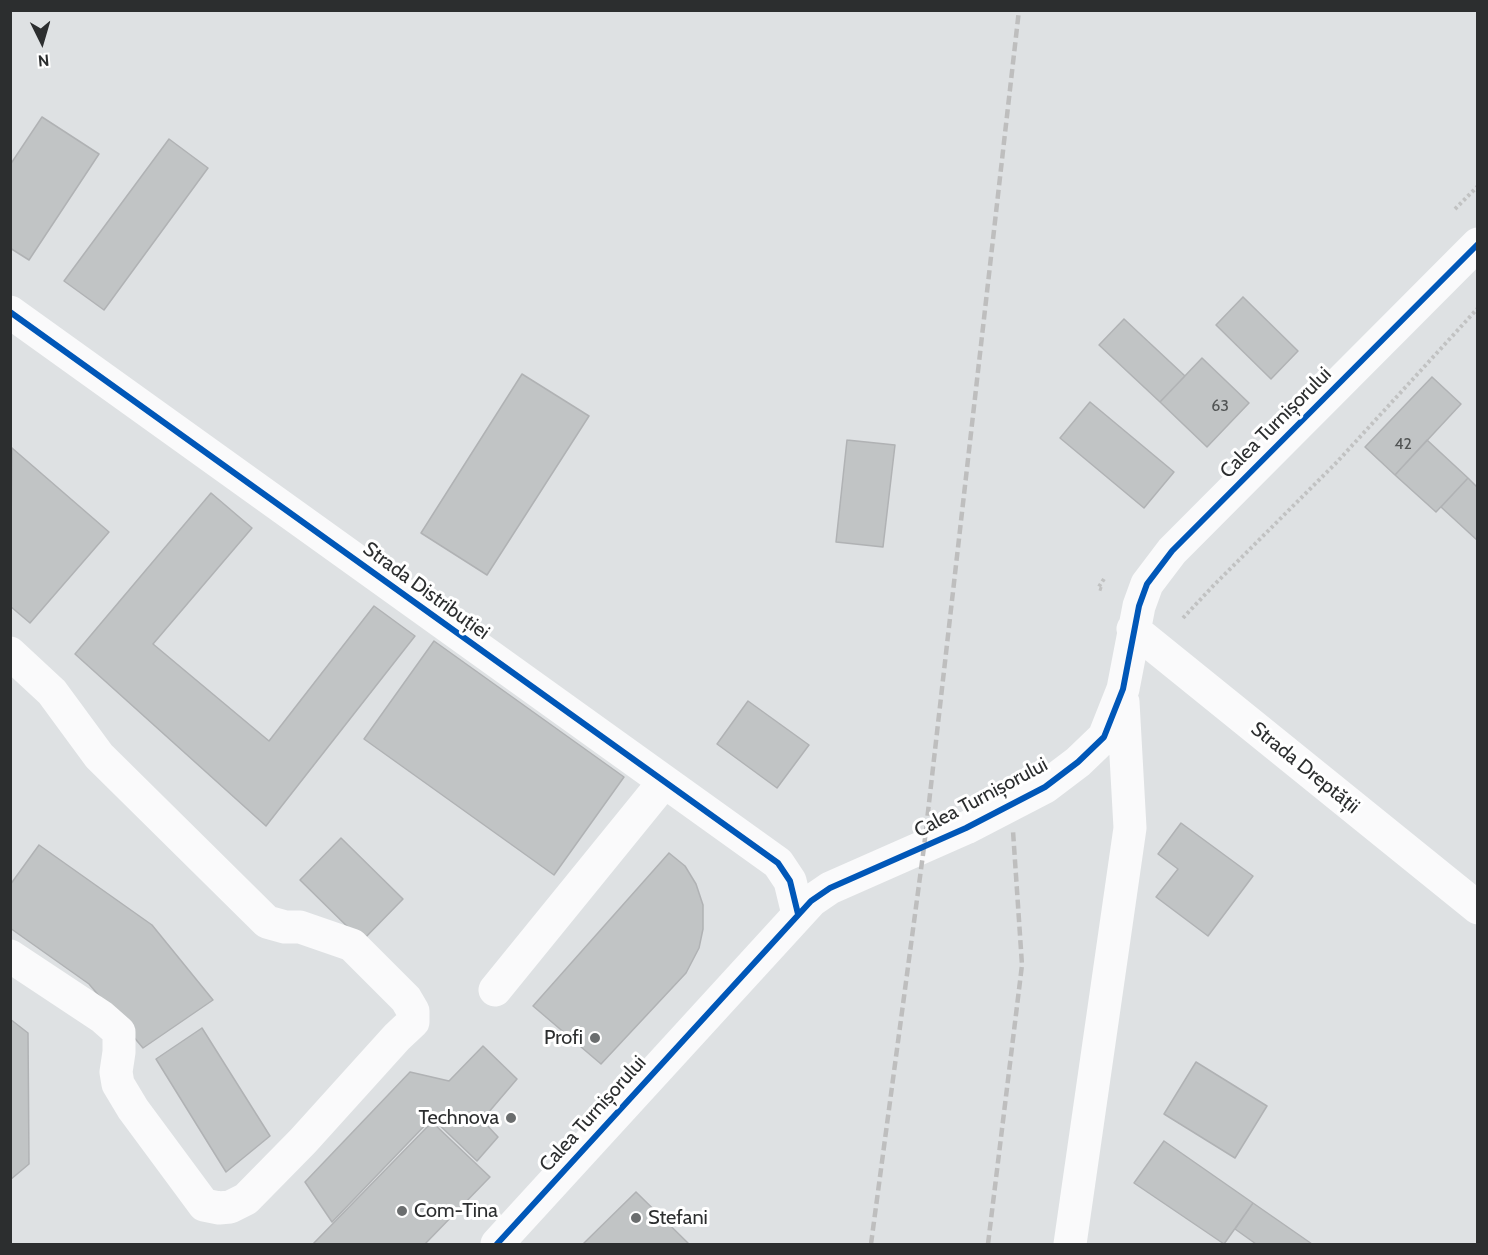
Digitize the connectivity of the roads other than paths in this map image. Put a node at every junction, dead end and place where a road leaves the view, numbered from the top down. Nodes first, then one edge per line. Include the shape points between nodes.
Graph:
1 (1478, 244) edge
2 (10, 312) edge
3 (1145, 638) junction
4 (10, 653) edge
5 (1123, 689) junction
6 (664, 782) junction
7 (1478, 908) edge
8 (798, 914) junction
9 (10, 956) edge
10 (495, 990) dead end
11 (497, 1245) edge
12 (1070, 1245) edge

1 - 3 street, Calea Turnișorului via 1173,551 1147,584
2 - 6 street, Strada Distribuției
3 - 5 street, Calea Turnișorului
3 - 7 street, Strada Dreptății
4 - 9 street via 52,692 99,756 267,922 300,927 352,945 406,999 413,1011 413,1022 246,1199 219,1208 204,1205 118,1084 119,1032
5 - 8 street, Calea Turnișorului via 1104,737 1045,787 966,828 830,888
5 - 12 street via 1130,828
6 - 8 street, Strada Distribuției via 778,863 790,880
6 - 10 street
8 - 11 street, Calea Turnișorului

